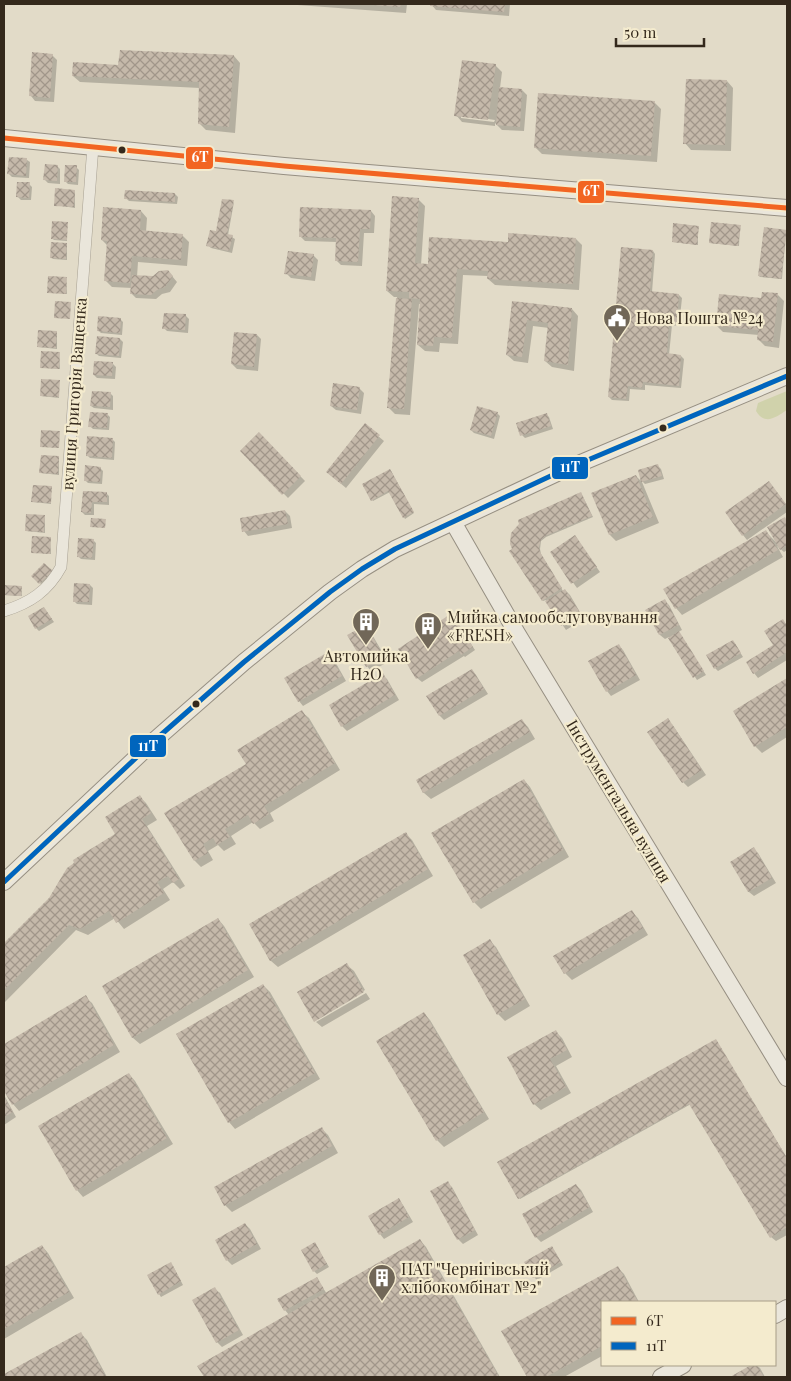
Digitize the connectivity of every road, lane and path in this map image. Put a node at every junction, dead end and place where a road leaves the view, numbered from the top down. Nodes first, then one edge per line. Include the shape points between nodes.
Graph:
1 (4, 138) edge
2 (93, 146) junction
3 (787, 208) edge
4 (787, 376) edge
5 (453, 522) junction
6 (4, 611) edge
7 (4, 882) edge
8 (787, 1078) edge
9 (787, 1308) edge
10 (776, 1314) edge
11 (681, 1366) edge
12 (661, 1377) edge

1 - 2 main road
2 - 3 main road via 284,166
2 - 6 street, вулиця Григорія Ващенка via 61,567 42,592
4 - 5 main road via 557,473
5 - 7 main road via 395,549 323,598 168,728
5 - 8 main road, Інструментальна вулиця
9 - 10 main road
11 - 12 main road

